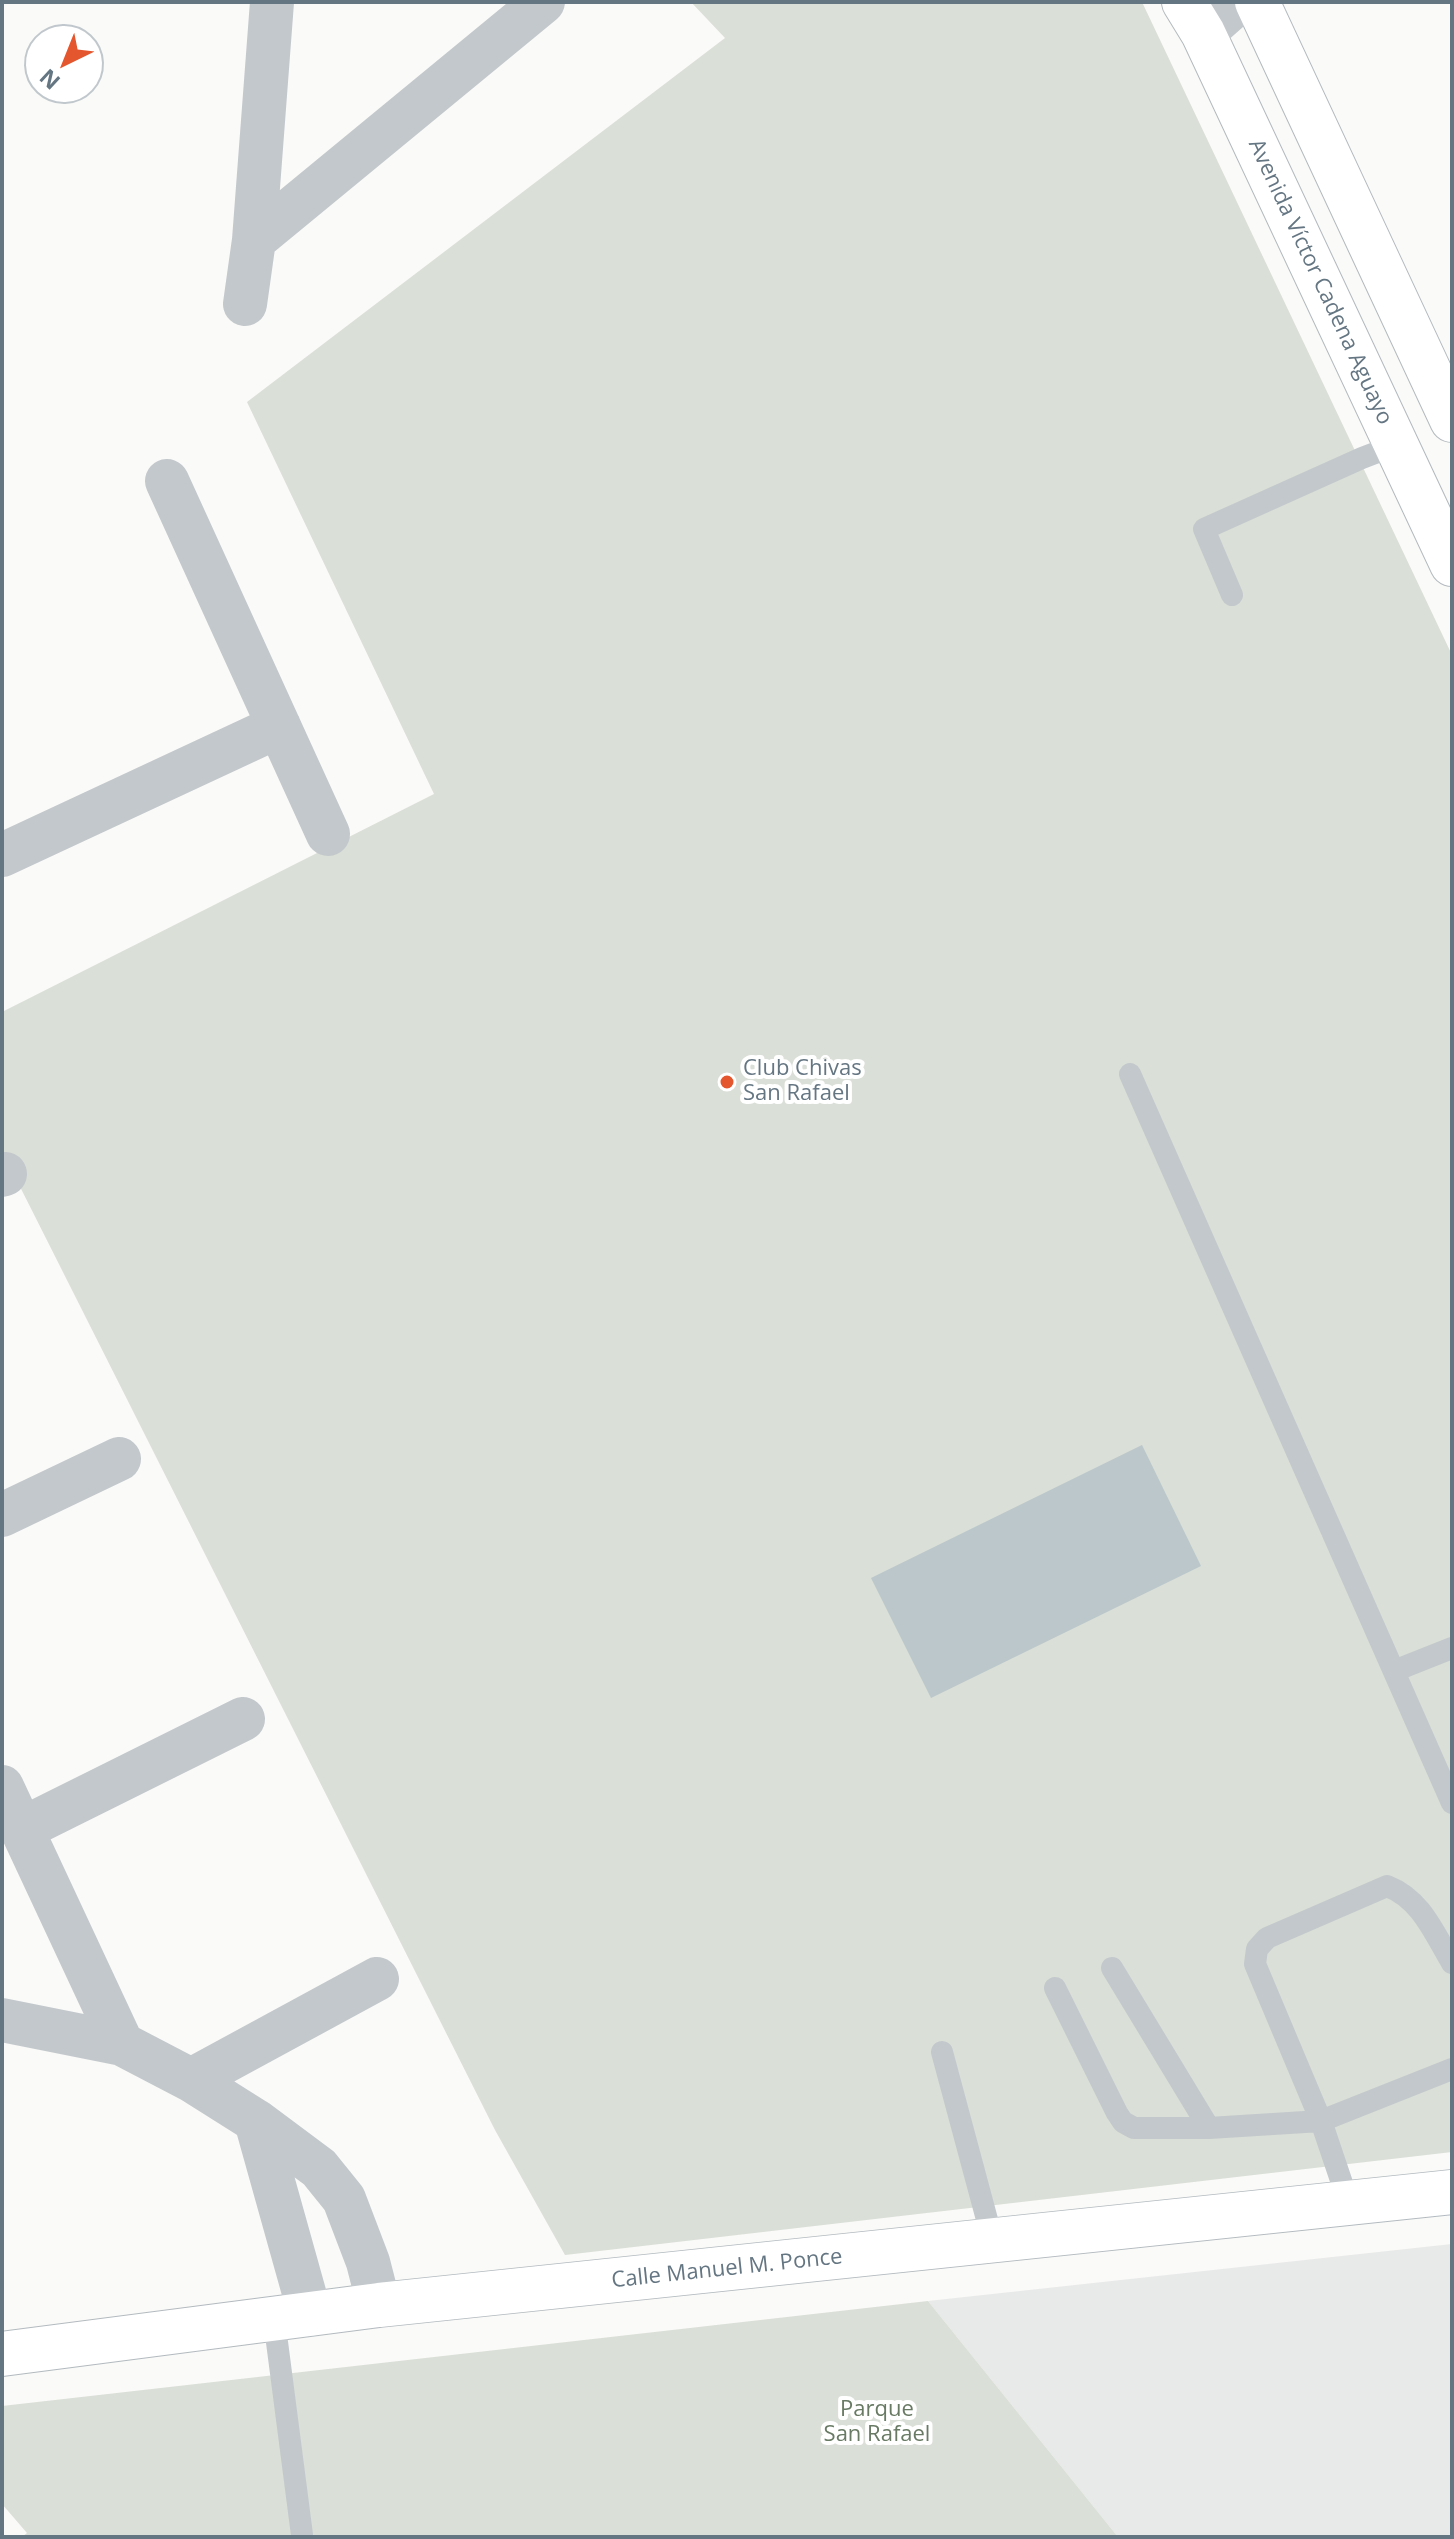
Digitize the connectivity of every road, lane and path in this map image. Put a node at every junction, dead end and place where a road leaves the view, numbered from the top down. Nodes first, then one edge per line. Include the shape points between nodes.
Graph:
1 (272, 2) edge
2 (543, 2) edge
3 (1238, 2) edge
4 (1257, 2) edge
5 (1193, 18) edge
6 (254, 240) junction
7 (245, 304) dead end
8 (1452, 420) edge
9 (1396, 445) junction
10 (167, 481) dead end
11 (1452, 564) edge
12 (1232, 595) dead end
13 (279, 726) junction
14 (328, 834) dead end
15 (2, 855) edge
16 (1130, 1074) dead end
17 (119, 1459) dead end
18 (2, 1515) edge
19 (1452, 1648) edge
20 (1394, 1671) junction
21 (243, 1719) dead end
22 (2, 1787) edge
23 (1452, 1803) edge
24 (22, 1829) junction
25 (1452, 1963) edge
26 (1112, 1968) dead end
27 (377, 1979) dead end
28 (1055, 1988) dead end
29 (2, 2020) edge
30 (122, 2044) junction
31 (942, 2052) dead end
32 (1452, 2069) edge
33 (191, 2080) junction
34 (256, 2121) junction
35 (1321, 2121) junction
36 (1209, 2128) junction
37 (1452, 2192) edge
38 (1349, 2204) junction
39 (993, 2242) junction
40 (379, 2305) junction
41 (292, 2316) junction
42 (2, 2354) edge
43 (302, 2535) edge

1 - 6 street
2 - 6 street
3 - 5 street
4 - 8 street
5 - 9 street, Avenida Víctor Cadena Aguayo
6 - 7 street
9 - 11 street, Avenida Víctor Cadena Aguayo
9 - 12 lane via 1204,529
10 - 13 street
13 - 14 street
13 - 15 street
16 - 20 lane
17 - 18 street
19 - 20 lane
20 - 23 lane
21 - 24 street
22 - 24 street
24 - 30 street
25 - 35 lane via 1415,1901 1387,1886 1267,1938 1257,1949 1255,1964
26 - 36 lane
27 - 33 street
28 - 36 lane via 1123,2122 1134,2128
29 - 30 street
30 - 33 street
31 - 39 lane
32 - 35 lane
33 - 34 street
34 - 40 street via 319,2168 344,2199
34 - 41 street
35 - 36 lane
35 - 38 lane
37 - 38 street, Calle Manuel M. Ponce
38 - 39 street, Calle Manuel M. Ponce
39 - 40 street, Calle Manuel M. Ponce
40 - 41 street, Calle Manuel M. Ponce
41 - 42 street, Calle Manuel M. Ponce
41 - 43 lane

